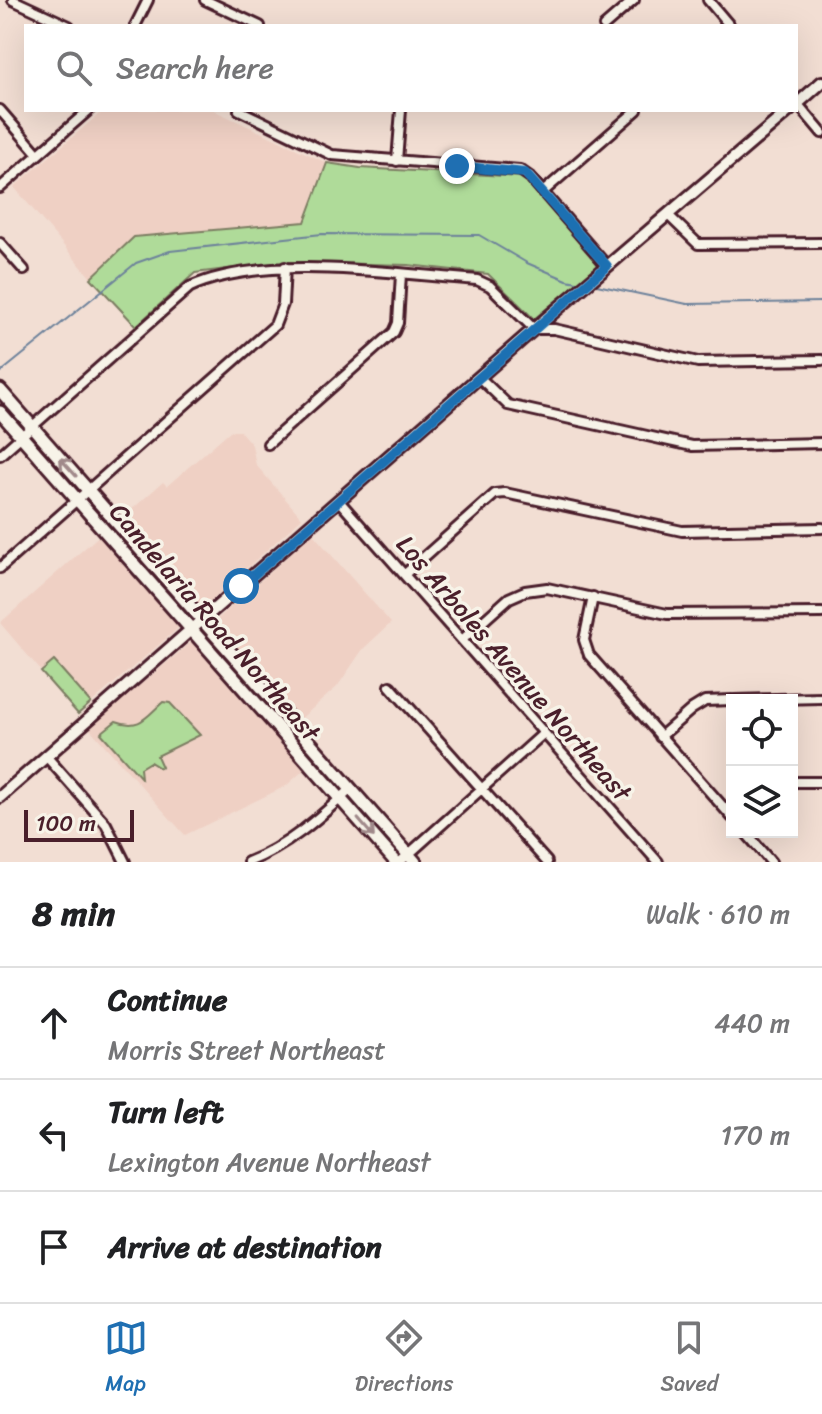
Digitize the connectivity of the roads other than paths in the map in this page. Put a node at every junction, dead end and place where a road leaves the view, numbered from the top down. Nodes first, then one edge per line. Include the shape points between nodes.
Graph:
1 (13, 0) edge
2 (148, 0) edge
3 (205, 0) edge
4 (634, 0) edge
5 (708, 0) edge
6 (65, 24) edge
7 (136, 24) edge
8 (256, 24) edge
9 (606, 24) edge
10 (728, 24) edge
11 (822, 82) edge
12 (798, 102) edge
13 (798, 108) edge
14 (0, 110) edge
15 (87, 112) edge
16 (243, 112) edge
17 (401, 112) edge
18 (635, 112) edge
19 (787, 112) edge
20 (822, 133) edge
21 (38, 154) junction
22 (397, 161) junction
23 (0, 188) edge
24 (543, 192) junction
25 (668, 215) junction
26 (0, 243) edge
27 (822, 243) edge
28 (607, 266) junction
29 (285, 267) junction
30 (24, 270) dead end
31 (401, 274) junction
32 (534, 329) junction
33 (822, 360) edge
34 (479, 377) junction
35 (0, 390) edge
36 (0, 412) edge
37 (32, 427) junction
38 (21, 437) junction
39 (822, 443) edge
40 (268, 444) dead end
41 (0, 455) edge
42 (88, 490) junction
43 (78, 500) junction
44 (339, 501) junction
45 (822, 528) edge
46 (0, 568) edge
47 (405, 574) junction
48 (593, 597) junction
49 (822, 613) edge
50 (202, 620) junction
51 (192, 630) junction
52 (462, 640) junction
53 (390, 686) dead end
54 (822, 698) edge
55 (798, 699) edge
56 (726, 700) edge
57 (544, 733) junction
58 (660, 737) junction
59 (46, 756) junction
60 (798, 782) edge
61 (822, 782) edge
62 (482, 788) junction
63 (351, 789) junction
64 (0, 797) edge
65 (340, 799) junction
66 (726, 804) edge
67 (723, 807) junction
68 (726, 810) edge
69 (750, 838) edge
70 (405, 860) edge
71 (125, 862) edge
72 (248, 862) edge
73 (547, 862) edge
74 (658, 862) edge
75 (771, 862) edge

1 - 6 street
2 - 7 street
3 - 8 street
4 - 9 street
5 - 10 street
11 - 12 street
13 - 20 street
14 - 21 street
15 - 21 street
16 - 22 street via 332,155
17 - 22 street
18 - 24 street
19 - 25 street
21 - 23 street
22 - 24 street via 520,170
24 - 28 street
25 - 27 street via 698,244
25 - 28 street
26 - 30 street
28 - 32 street
29 - 31 street
29 - 37 street via 190,287
29 - 42 street via 283,304 275,325
31 - 32 street via 477,280
31 - 40 street via 394,332
32 - 33 street via 698,362
32 - 34 street
34 - 39 street via 508,405 692,446
34 - 44 street
35 - 37 main road, Candelaria Road Northeast
36 - 38 main road, Candelaria Road Northeast
37 - 38 street
42 -> 37 main road, Candelaria Road Northeast
38 - 41 street
38 - 43 main road, Candelaria Road Northeast
42 - 43 street
42 - 50 main road, Candelaria Road Northeast
43 - 46 street
43 - 51 main road, Candelaria Road Northeast
44 - 47 street, Los Arboles Avenue Northeast
44 - 50 street
45 - 47 street via 682,531 495,494
47 - 52 street, Los Arboles Avenue Northeast
48 - 49 street via 667,614
48 - 52 street via 547,588 525,591 509,598
48 - 58 street via 585,648
50 - 51 street
50 - 63 main road, Candelaria Road Northeast
51 - 59 street
51 - 65 main road, Candelaria Road Northeast
52 - 57 street, Los Arboles Avenue Northeast
53 - 62 street
54 - 55 street
56 - 58 street via 705,701
57 - 62 street
57 - 74 street, Los Arboles Avenue Northeast
58 - 67 street
59 - 64 street
59 - 71 street via 106,824
60 - 61 street
62 - 70 street
62 - 73 street
63 - 65 street
63 - 70 main road, Candelaria Road Northeast
65 -> 70 main road, Candelaria Road Northeast
65 - 72 street via 307,827
66 - 67 street
67 - 68 street
69 - 75 street

